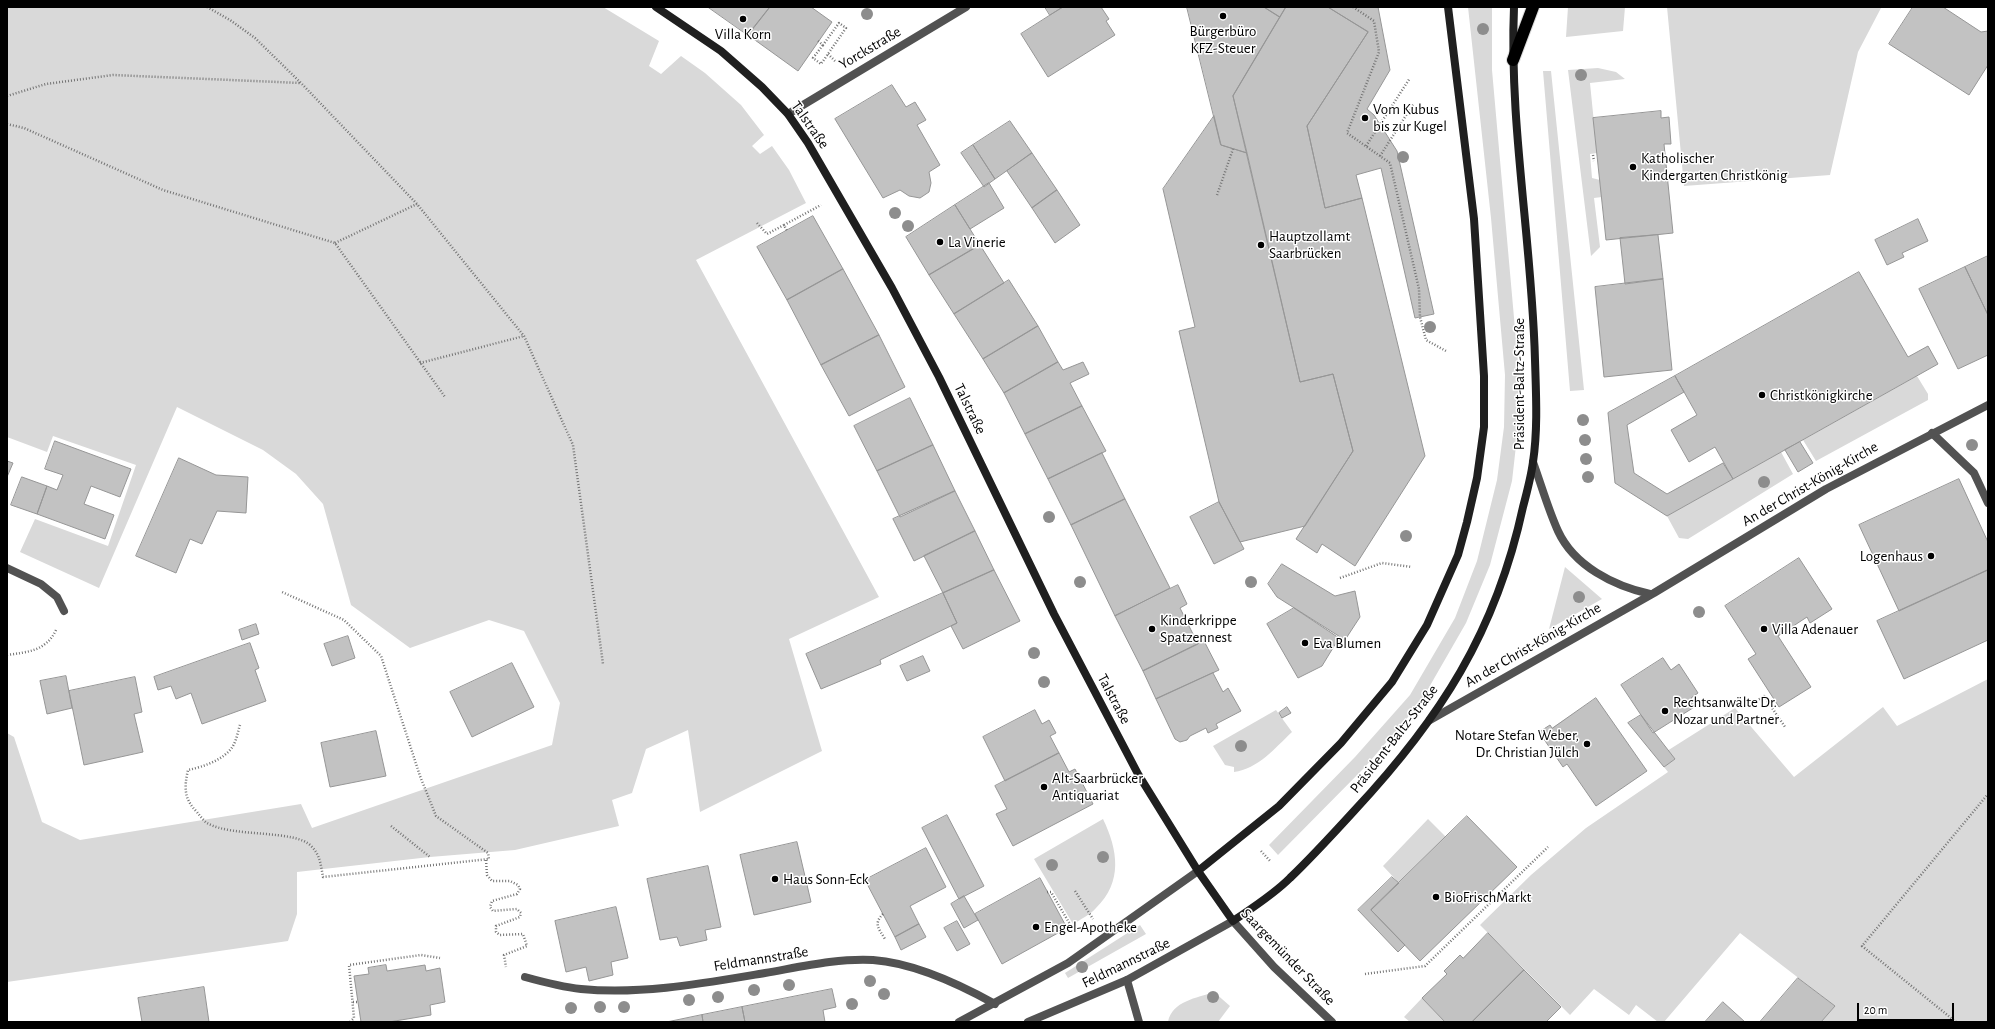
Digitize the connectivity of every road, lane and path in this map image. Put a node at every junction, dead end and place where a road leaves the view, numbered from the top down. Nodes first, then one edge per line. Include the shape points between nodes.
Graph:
1 (207, 7) edge
2 (656, 7) edge
3 (966, 7) edge
4 (1353, 7) edge
5 (1448, 7) edge
6 (1514, 7) edge
7 (1534, 7) edge
8 (818, 41) dead end
9 (823, 45) junction
10 (1513, 60) junction
11 (1410, 78) dead end
12 (302, 83) junction
13 (7, 96) edge
14 (1414, 103) dead end
15 (788, 114) junction
16 (7, 124) edge
17 (1366, 146) junction
18 (1233, 149) dead end
19 (1593, 154) dead end
20 (1380, 156) junction
21 (1594, 161) dead end
22 (1217, 194) dead end
23 (417, 204) junction
24 (810, 211) dead end
25 (757, 223) dead end
26 (784, 225) junction
27 (787, 231) dead end
28 (336, 243) junction
29 (524, 336) junction
30 (1446, 351) dead end
31 (420, 363) junction
32 (445, 397) dead end
33 (1988, 405) edge
34 (1932, 433) junction
35 (1533, 462) junction
36 (1988, 503) edge
37 (1412, 567) dead end
38 (7, 568) edge
39 (1340, 578) dead end
40 (282, 592) dead end
41 (1650, 594) junction
42 (64, 611) joint
43 (7, 655) edge
44 (603, 664) dead end
45 (1749, 706) dead end
46 (1430, 720) junction
47 (240, 725) dead end
48 (1785, 727) dead end
49 (1988, 794) edge
50 (391, 826) dead end
51 (1548, 847) dead end
52 (1261, 851) dead end
53 (430, 857) dead end
54 (486, 860) junction
55 (1271, 862) dead end
56 (1198, 871) junction
57 (1075, 891) dead end
58 (1047, 892) dead end
59 (883, 914) dead end
60 (1093, 919) dead end
61 (1233, 921) junction
62 (1074, 931) dead end
63 (888, 944) dead end
64 (440, 958) dead end
65 (505, 962) dead end
66 (1365, 974) dead end
67 (525, 977) dead end
68 (1127, 980) junction
69 (353, 1002) junction
70 (357, 1002) dead end
71 (995, 1004) junction
72 (350, 1022) edge
73 (959, 1022) edge
74 (1028, 1022) edge
75 (1139, 1022) edge
76 (1332, 1022) edge
77 (1956, 1022) edge

1 - 12 path via 255,38
2 - 15 main road, Talstraße via 721,51
3 - 15 street, Yorckstraße
4 - 17 path via 1374,20 1379,52 1347,133
5 - 56 main road via 1474,219 1484,376 1484,428 1468,522 1458,555 1427,625 1392,682 1341,743 1279,806
6 - 10 main road, Präsident-Baltz-Straße
7 - 10 highway
8 - 9 path
9 - 9 path via 813,58 821,64 846,28 839,23
10 - 35 main road, Präsident-Baltz-Straße via 1523,217 1533,308 1536,408
11 - 17 path
12 - 13 path via 113,75 46,84
12 - 23 path
14 - 20 path
15 - 56 main road, Talstraße via 808,143 892,288 945,388 1081,668 1146,787
16 - 28 path via 24,128 163,190
17 - 20 path
18 - 22 path
19 - 21 path
20 - 30 path via 1390,163 1419,289 1420,317 1426,340
23 - 28 path
23 - 29 path
24 - 26 path
25 - 26 path via 767,234
26 - 27 path
28 - 31 path
29 - 31 path
29 - 44 path via 573,445
31 - 32 path
33 - 34 street, An der Christ-König-Kirche
34 - 36 street via 1974,473
34 - 41 street, An der Christ-König-Kirche via 1826,488
35 - 41 street via 1558,531 1569,548 1609,581
35 - 46 main road, Präsident-Baltz-Straße via 1515,546 1490,615 1458,679
37 - 39 path via 1382,563
38 - 42 street via 41,584 57,597
40 - 54 path via 344,620 382,656 420,776 436,816 488,853 489,859
41 - 46 street, An der Christ-König-Kirche
42 - 43 path via 52,638 33,652
45 - 48 path via 1764,696
46 - 61 main road, Präsident-Baltz-Straße via 1370,793 1304,865 1262,901
47 - 54 path via 234,745 222,756 204,766 188,770 184,785 189,804 207,823 230,831 298,838 311,845 318,854 323,877
49 - 77 path via 1862,946
50 - 53 path
51 - 66 path via 1425,966
52 - 55 path
54 - 65 path via 487,875 492,881 510,881 520,889 517,894 492,901 490,907 493,911 517,909 521,913 515,920 496,926 496,932 500,935 523,934 527,946 504,955
56 - 61 main road, Saargemünder Straße
56 - 71 street, Feldmannstraße via 1068,963
57 - 60 path
58 - 62 path via 1051,892
59 - 63 path via 877,924
61 - 68 street, Feldmannstraße
61 - 76 street, Saargemünder Straße via 1274,967
64 - 69 path via 421,955 349,965
67 - 71 street, Feldmannstraße via 582,989 638,990 688,985 840,961 874,960 936,976 965,987
68 - 74 street, Feldmannstraße
68 - 75 street
69 - 70 path
69 - 72 path via 354,1018
71 - 73 street, Feldmannstraße

